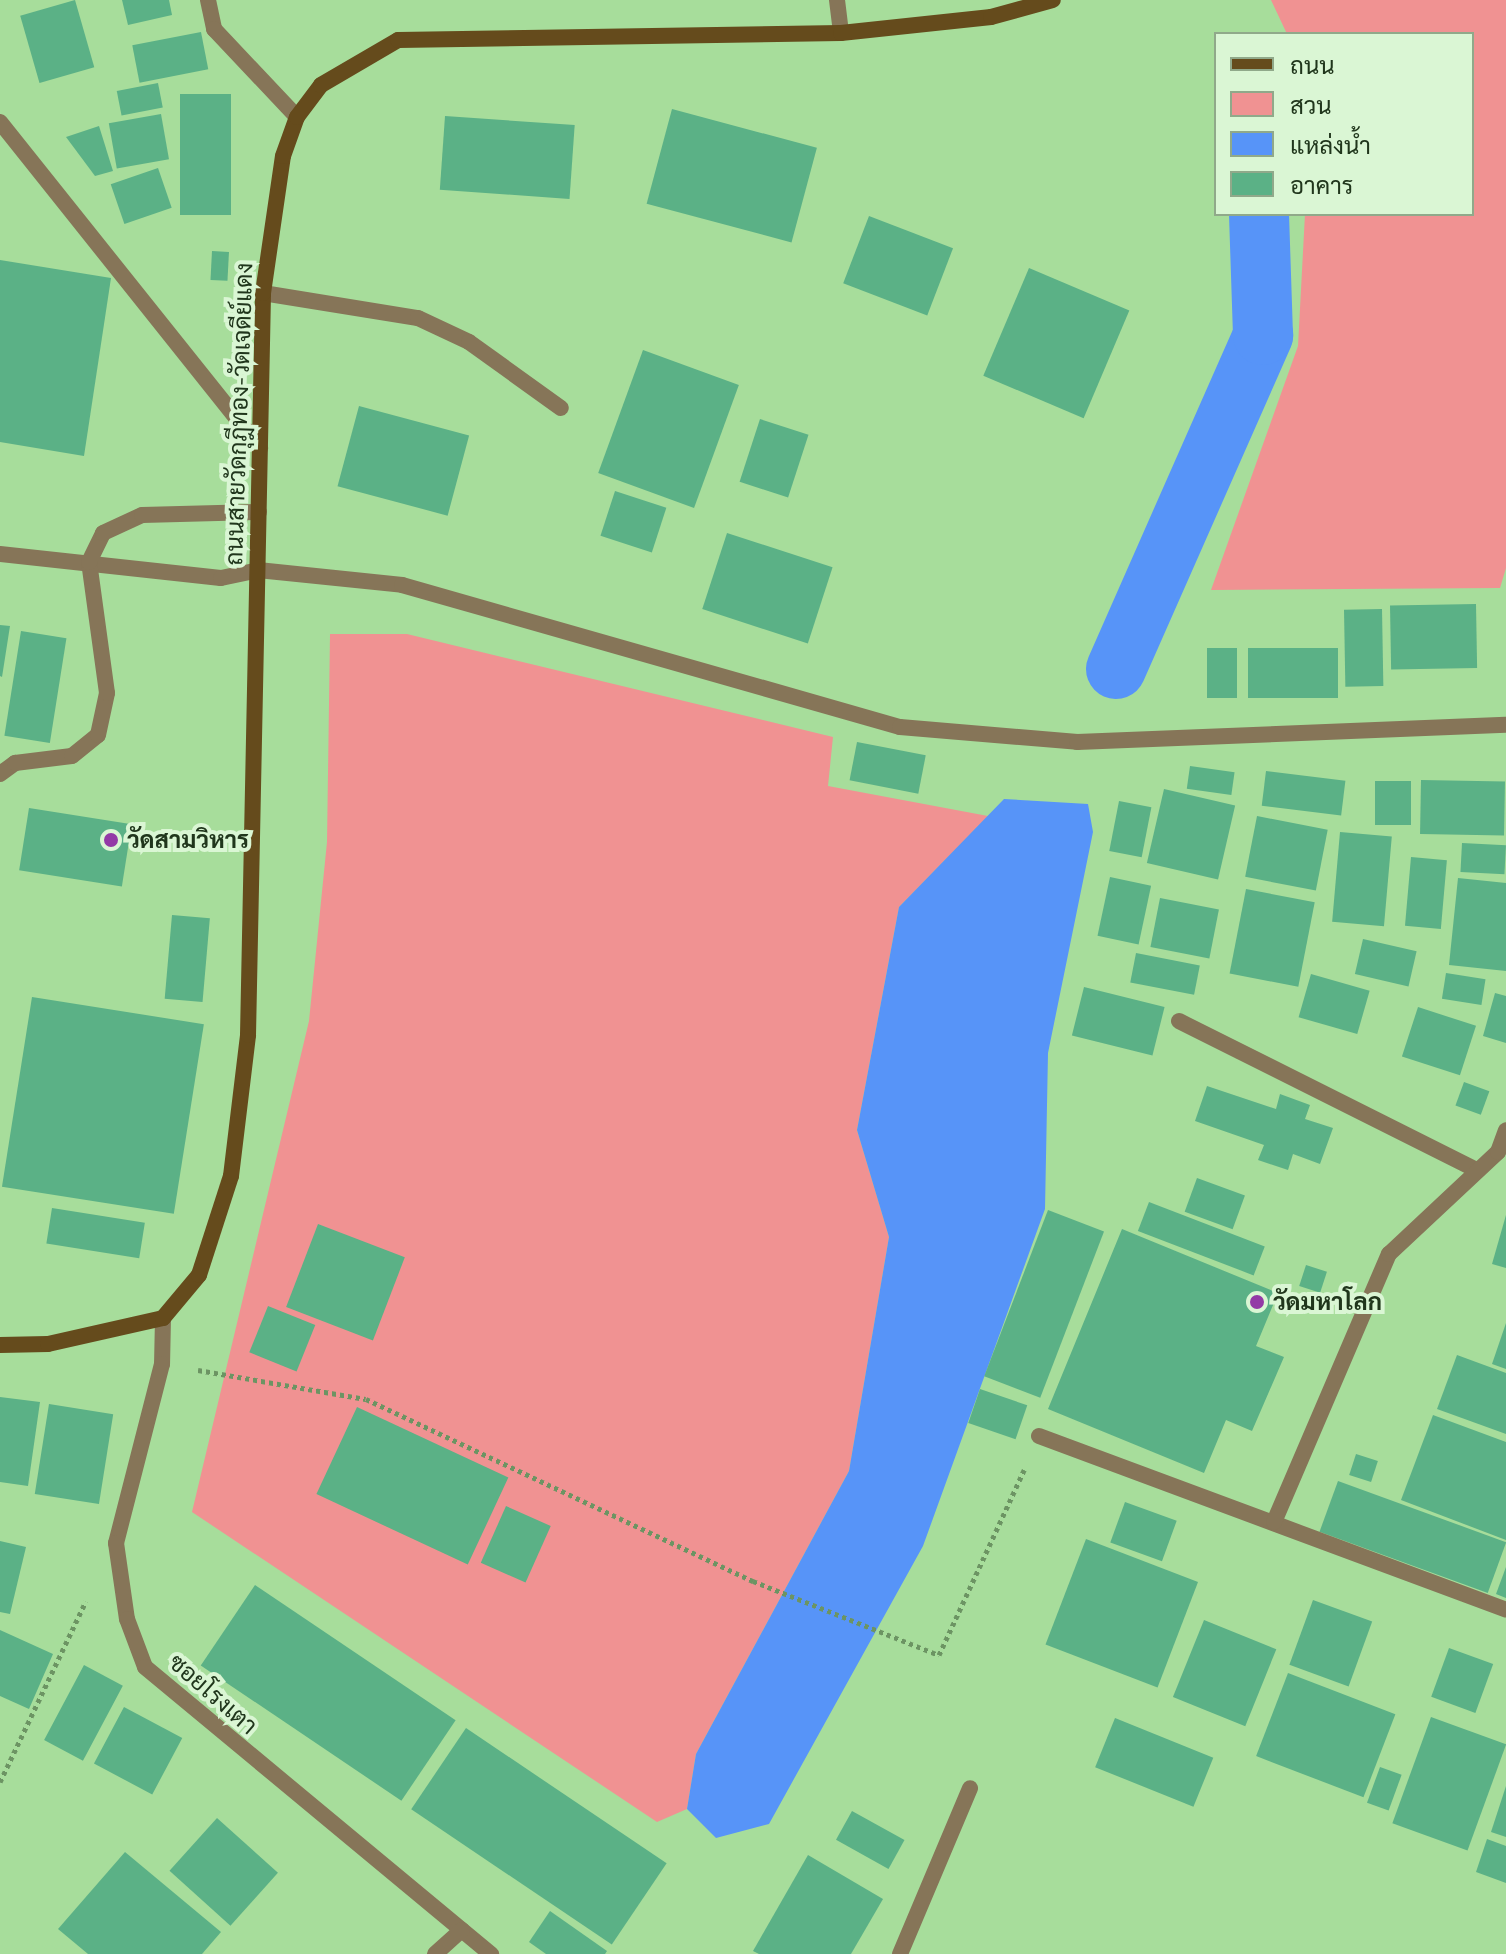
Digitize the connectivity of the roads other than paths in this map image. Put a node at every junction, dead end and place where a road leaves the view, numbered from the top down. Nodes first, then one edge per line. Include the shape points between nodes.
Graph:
1 (208, 0) edge
2 (837, 0) edge
3 (1053, 0) edge
4 (841, 33) junction
5 (297, 117) junction
6 (0, 122) edge
7 (263, 293) junction
8 (561, 408) dead end
9 (260, 448) junction
10 (259, 512) junction
11 (0, 554) edge
12 (89, 562) junction
13 (258, 570) junction
14 (1506, 725) edge
15 (0, 774) edge
16 (1179, 1021) dead end
17 (1506, 1130) edge
18 (1477, 1170) junction
19 (163, 1318) junction
20 (0, 1345) edge
21 (1039, 1436) road end
22 (1274, 1522) junction
23 (1506, 1610) edge
24 (970, 1788) dead end
25 (462, 1930) junction
26 (435, 1954) edge
27 (491, 1954) edge
28 (900, 1954) edge

1 - 5 street via 214,29
2 - 4 street
3 - 4 main road, ถนนสายวัดกุฎีทอง-วัดเจดีย์แดง via 991,17
4 - 5 main road, ถนนสายวัดกุฎีทอง-วัดเจดีย์แดง via 398,40 321,85
5 - 7 main road, ถนนสายวัดกุฎีทอง-วัดเจดีย์แดง via 275,194
6 - 9 street
7 - 8 street via 418,318 469,342
7 - 9 main road, ถนนสายวัดกุฎีทอง-วัดเจดีย์แดง
9 - 10 main road, ถนนสายวัดกุฎีทอง-วัดเจดีย์แดง
10 - 12 street via 142,515 103,533
10 - 13 main road, ถนนสายวัดกุฎีทอง-วัดเจดีย์แดง
11 - 12 street
12 - 13 street via 221,578
12 - 15 street via 107,693 98,735 72,756 15,763
13 - 14 street via 402,585 900,727 1077,742
13 - 19 main road, ถนนสายวัดกุฎีทอง-วัดเจดีย์แดง via 248,1035 233,1160 199,1275
16 - 18 street
17 - 18 street via 1498,1152
18 - 22 street via 1389,1254
19 - 20 main road via 48,1344
19 - 25 street, ซอยโรงเตา via 162,1364 116,1543 127,1619 145,1667
21 - 22 street
22 - 23 street via 1314,1544
24 - 28 street
25 - 26 street
25 - 27 street, ซอยโรงเตา

